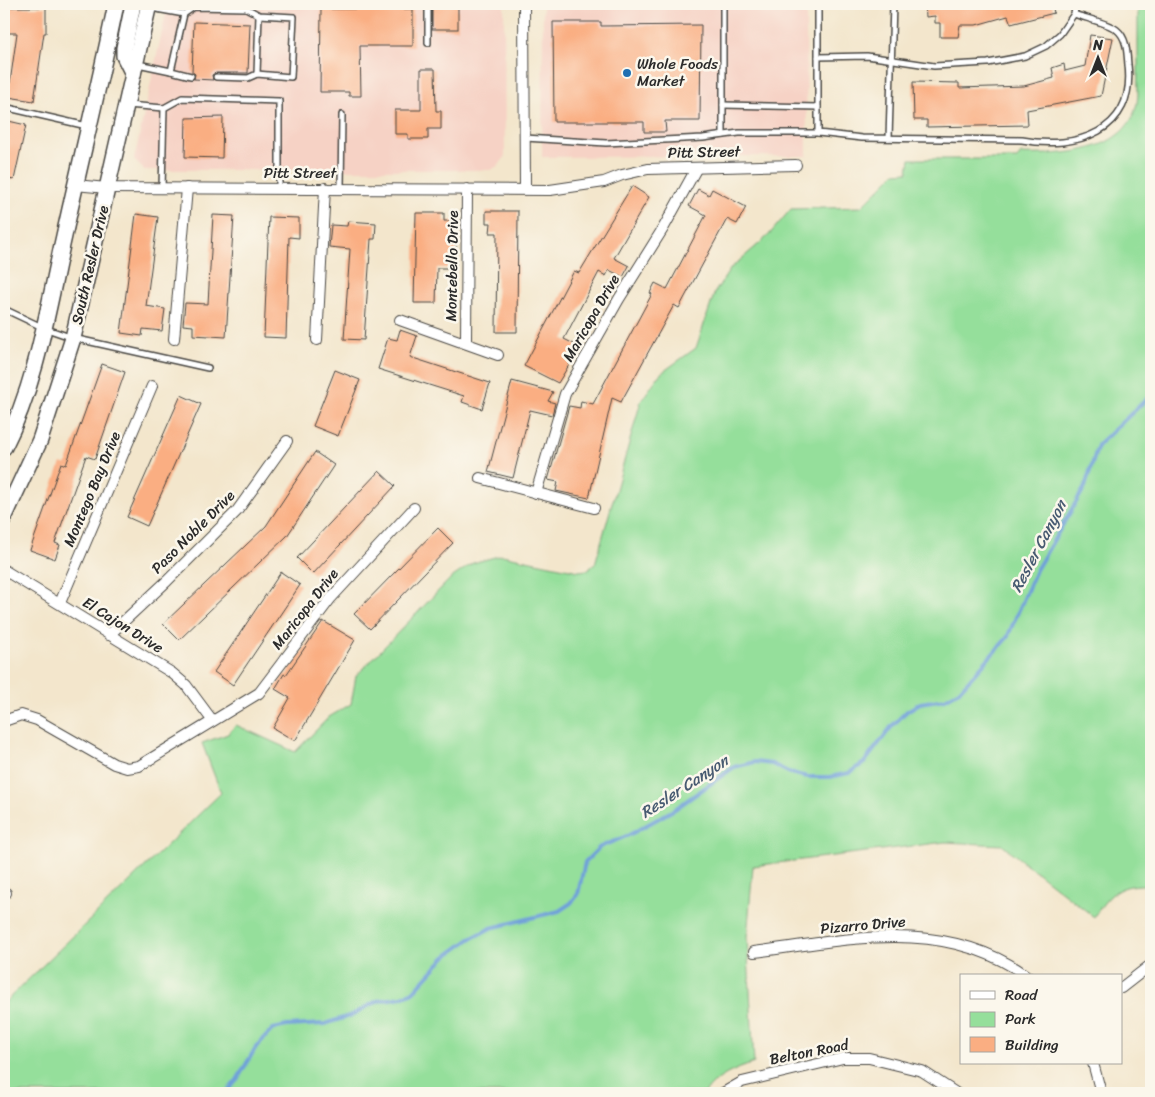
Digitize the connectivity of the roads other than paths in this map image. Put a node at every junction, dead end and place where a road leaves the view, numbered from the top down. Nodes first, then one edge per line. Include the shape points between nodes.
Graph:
1 (116, 4) edge
2 (426, 4) edge
3 (524, 4) edge
4 (723, 4) edge
5 (818, 4) edge
6 (893, 4) edge
7 (1076, 4) edge
8 (143, 5) edge
9 (184, 14) junction
10 (1074, 14) junction
11 (259, 15) junction
12 (428, 43) dead end
13 (818, 57) junction
14 (890, 59) junction
15 (134, 68) junction
16 (171, 72) junction
17 (257, 74) junction
18 (191, 76) dead end
19 (216, 77) dead end
20 (126, 104) junction
21 (723, 105) junction
22 (4, 107) edge
23 (818, 107) junction
24 (164, 108) junction
25 (342, 115) dead end
26 (90, 126) junction
27 (818, 133) junction
28 (723, 135) junction
29 (525, 138) junction
30 (889, 138) junction
31 (796, 165) dead end
32 (696, 169) junction
33 (75, 184) junction
34 (107, 188) junction
35 (162, 188) junction
36 (187, 188) junction
37 (279, 188) junction
38 (325, 188) junction
39 (341, 188) junction
40 (468, 189) junction
41 (525, 189) junction
42 (4, 309) edge
43 (400, 320) dead end
44 (44, 328) junction
45 (74, 338) junction
46 (174, 339) dead end
47 (317, 340) dead end
48 (466, 343) junction
49 (498, 355) dead end
50 (208, 368) dead end
51 (152, 386) dead end
52 (8, 431) edge
53 (287, 441) dead end
54 (4, 447) edge
55 (480, 478) dead end
56 (536, 493) junction
57 (414, 508) dead end
58 (594, 508) dead end
59 (4, 518) edge
60 (4, 570) edge
61 (60, 603) junction
62 (109, 635) junction
63 (212, 720) junction
64 (4, 721) edge
65 (754, 952) dead end
66 (1148, 967) dead end
67 (1023, 974) edge
68 (1122, 987) edge
69 (1092, 1064) edge
70 (723, 1093) edge
71 (956, 1093) edge
72 (1101, 1093) edge

1 - 26 main road, South Resler Drive
2 - 12 lane
3 - 29 street
4 - 21 lane
5 - 13 lane
6 - 14 lane
7 - 10 lane
8 - 9 lane
8 - 15 main road via 124,48 124,56
9 - 11 lane via 194,7 246,8
9 - 16 lane
10 - 14 lane via 1060,34 1046,46 1025,56 988,63 934,66
10 - 30 lane via 1117,30 1126,44 1128,92 1123,106 1111,122 1094,134 1072,142 1046,144 1022,140
11 - 17 lane
11 - 17 lane via 294,17 291,77
13 - 14 lane
13 - 23 lane
14 - 30 lane
15 - 16 lane
15 - 20 main road, South Resler Drive
16 - 18 lane
17 - 19 lane via 248,78
20 - 24 lane
20 - 34 main road, South Resler Drive
21 - 23 lane
21 - 28 lane
22 - 26 lane
23 - 27 lane
24 - 35 lane
24 - 37 lane via 182,98 280,101
25 - 39 lane
26 - 33 main road, South Resler Drive
27 - 28 lane
27 - 30 lane
28 - 29 lane via 606,143
29 - 41 street
31 - 32 street, Pitt Street
32 - 41 street, Pitt Street via 648,169 578,187
32 - 56 street, Maricopa Drive via 565,394
33 - 34 street, Pitt Street
33 - 44 main road, South Resler Drive
34 - 35 street, Pitt Street
34 - 45 main road, South Resler Drive
35 - 36 street, Pitt Street
36 - 37 street, Pitt Street
36 - 46 street
37 - 38 street, Pitt Street
38 - 39 street, Pitt Street
38 - 47 street
39 - 40 street, Pitt Street
40 - 41 street, Pitt Street
40 - 48 street, Montebello Drive
42 - 44 lane
43 - 48 street, Montebello Drive
44 - 45 lane
44 - 52 main road, South Resler Drive
45 - 50 lane
45 - 59 main road, South Resler Drive via 40,440
48 - 49 street, Montebello Drive
51 - 61 street, Montego Bay Drive
52 - 54 main road, South Resler Drive
53 - 62 street, Paso Noble Drive via 237,511
55 - 56 street
56 - 58 street
57 - 63 street, Maricopa Drive via 331,598 259,693
60 - 61 street, El Cajon Drive
61 - 62 street, El Cajon Drive
62 - 63 street, El Cajon Drive via 172,673 186,685
63 - 64 street, Maricopa Drive via 140,766 127,768 114,764 37,720 21,715
65 - 67 street, Pizarro Drive via 884,936 918,936 974,949
66 - 68 street
69 - 72 street
70 - 71 street, Belton Road via 742,1082 843,1058 869,1058 922,1071

